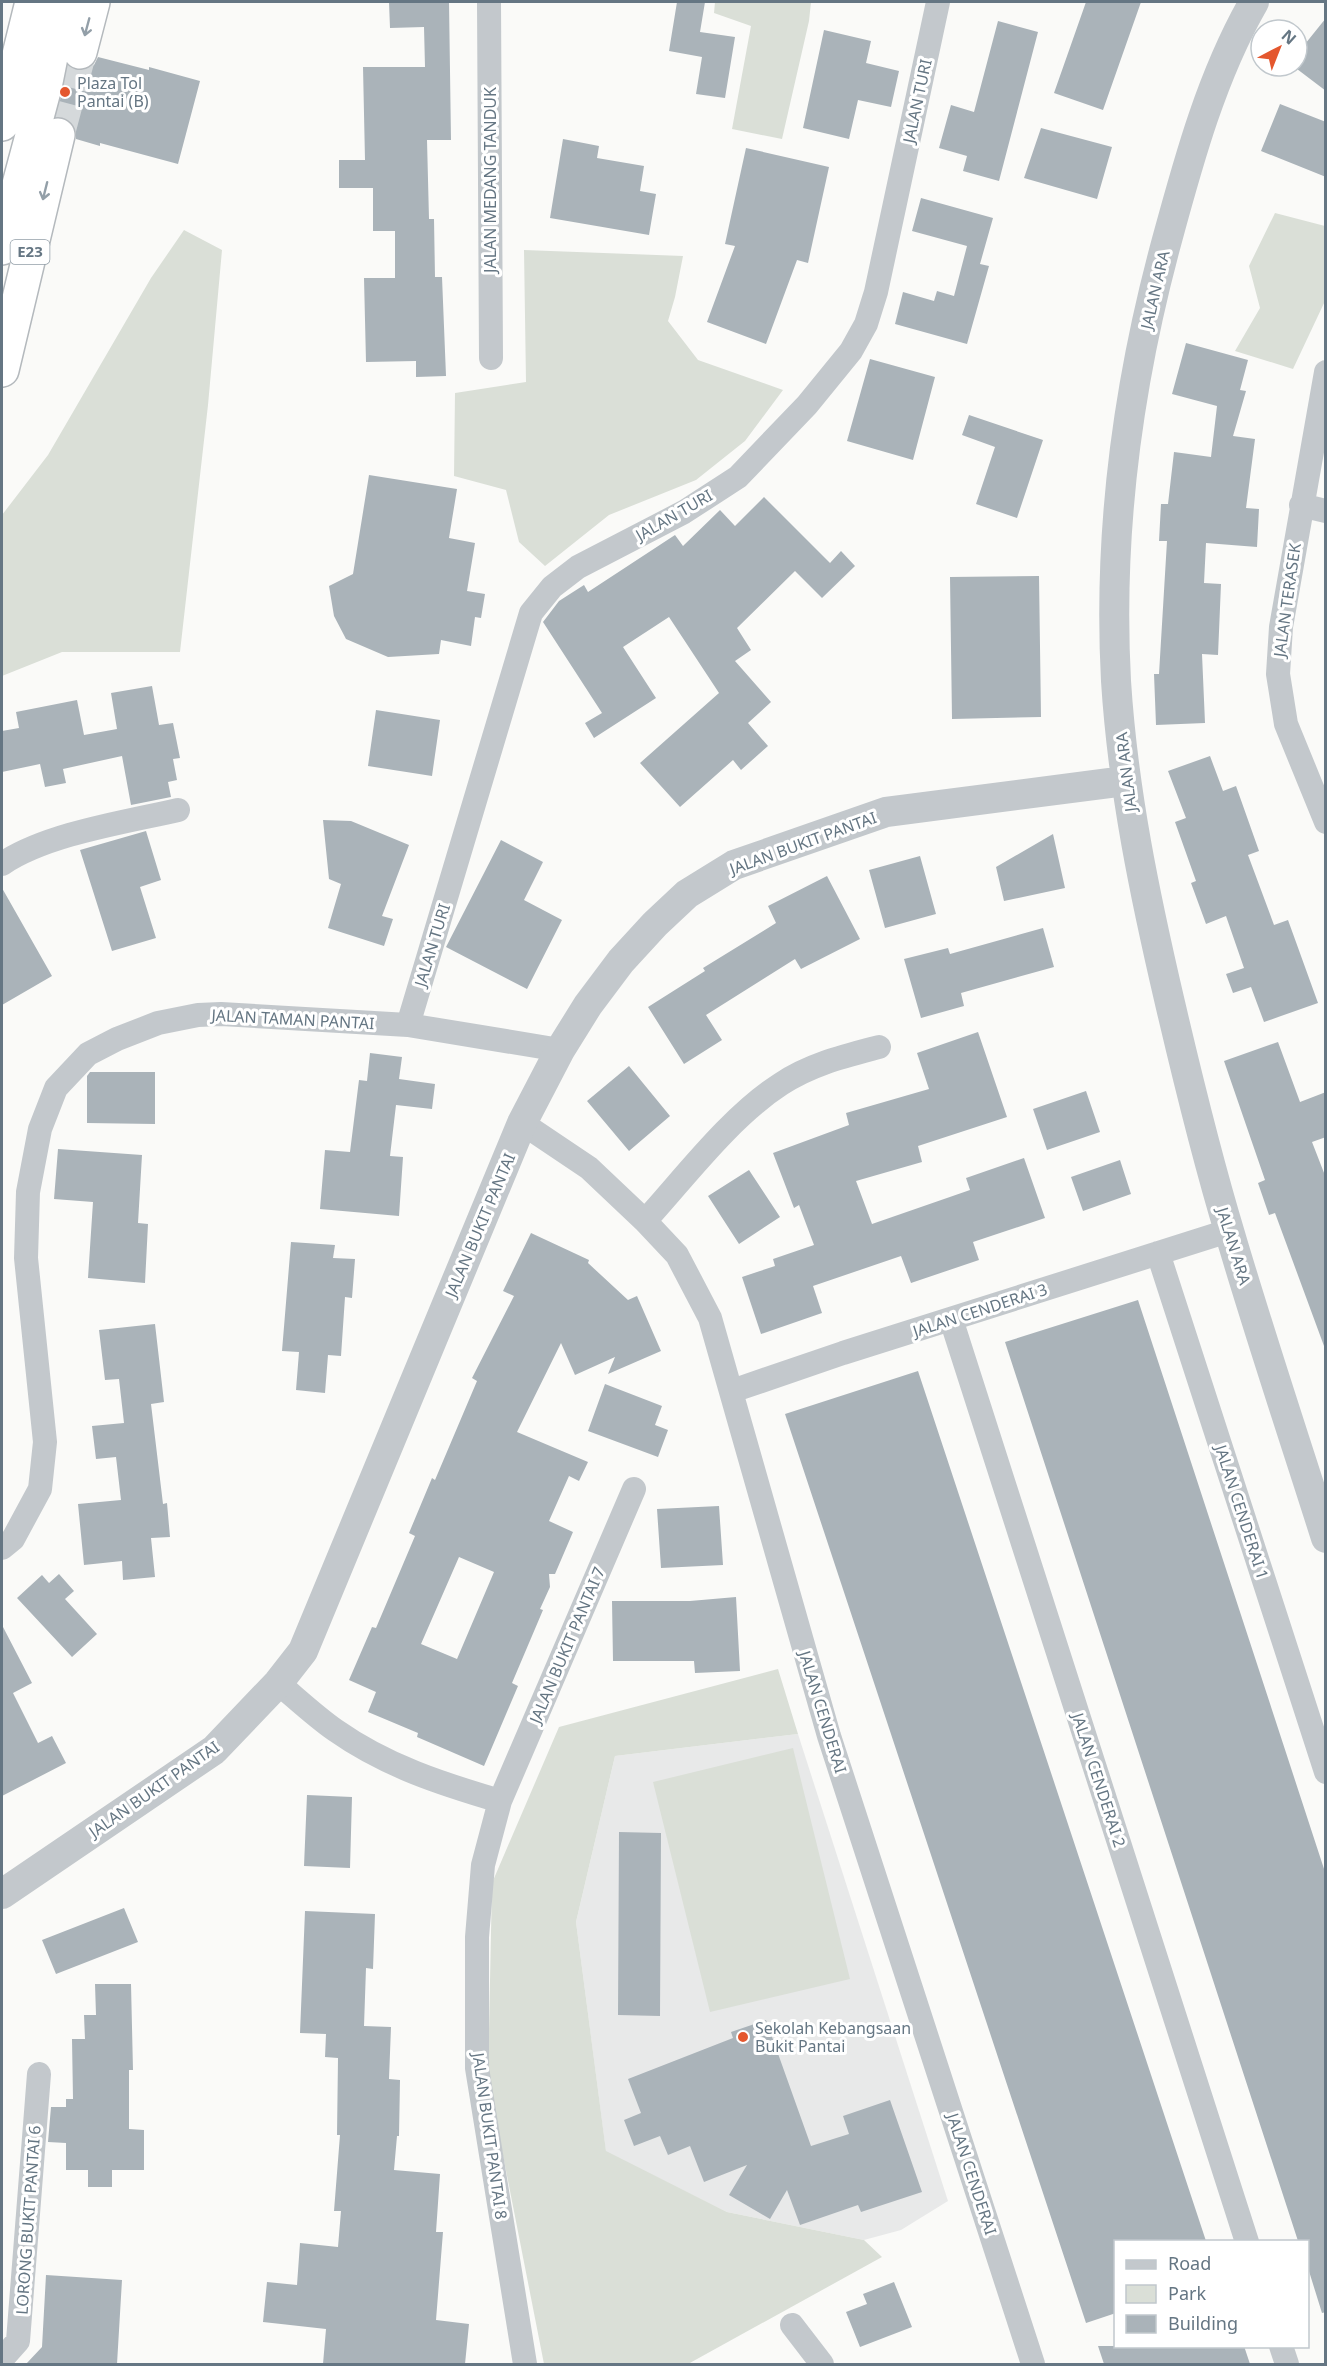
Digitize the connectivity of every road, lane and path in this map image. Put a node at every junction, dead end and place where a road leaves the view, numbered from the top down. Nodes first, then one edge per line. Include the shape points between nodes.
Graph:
1 (32, 2) edge
2 (40, 2) edge
3 (62, 2) edge
4 (93, 2) edge
5 (489, 2) edge
6 (938, 2) edge
7 (1254, 2) edge
8 (80, 52) tunnel mouth
9 (2, 124) edge
10 (58, 135) tunnel mouth
11 (2, 170) edge
12 (2, 248) edge
13 (491, 358) dead end
14 (2, 370) edge
15 (1326, 372) edge
16 (1301, 505) junction
17 (1326, 511) edge
18 (1125, 781) junction
19 (178, 810) dead end
20 (1326, 822) edge
21 (2, 864) edge
22 (408, 1024) junction
23 (879, 1047) dead end
24 (560, 1050) junction
25 (522, 1123) junction
26 (645, 1221) junction
27 (1228, 1231) junction
28 (1158, 1253) junction
29 (951, 1319) junction
30 (732, 1391) junction
31 (634, 1489) dead end
32 (1326, 1538) edge
33 (2, 1548) edge
34 (278, 1683) junction
35 (1326, 1772) edge
36 (500, 1801) junction
37 (2, 1894) edge
38 (39, 2074) dead end
39 (1247, 2240) edge
40 (792, 2325) dead end
41 (1282, 2348) edge
42 (2, 2360) edge
43 (525, 2364) edge
44 (822, 2364) edge
45 (1033, 2364) edge
46 (1287, 2364) edge

1 - 9 highway
2 - 11 highway
3 - 12 highway, E23 via 45,87
4 -> 8 highway
5 - 13 street, JALAN MEDANG TANDUK
6 - 22 street, JALAN TURI via 866,324 851,351 807,405 738,477 684,512 579,567 552,587 531,613
7 - 18 street, JALAN ARA via 1194,143 1155,283 1127,424 1116,538 1115,600 1116,679
10 -> 14 highway, E23
15 - 16 street, JALAN TERASEK
16 - 17 street
16 - 20 street, JALAN TERASEK via 1281,627 1278,674 1286,724
18 - 24 street, JALAN BUKIT PANTAI via 886,812 734,865 687,894 655,924 621,961
18 - 27 street, JALAN ARA via 1146,902
19 - 21 street via 77,833 14,855
22 - 24 street, JALAN TAMAN PANTAI
22 - 33 street, JALAN TAMAN PANTAI via 198,1015 158,1023 117,1039 88,1054 56,1088 40,1129 28,1192 26,1258 45,1442 40,1489 13,1539
23 - 26 street via 828,1060 781,1083 740,1117
24 - 25 street, JALAN BUKIT PANTAI
25 - 26 street, JALAN CENDERAI via 590,1168
25 - 34 street, JALAN BUKIT PANTAI via 303,1650
26 - 30 street, JALAN CENDERAI via 677,1256 698,1291
27 - 28 street, JALAN CENDERAI 3
27 - 32 street, JALAN ARA
28 - 29 street, JALAN CENDERAI 3
28 - 35 street, JALAN CENDERAI 1
29 - 30 street, JALAN CENDERAI 3
29 - 39 street, JALAN CENDERAI 2
30 - 45 street, JALAN CENDERAI via 829,1736
31 - 36 street, JALAN BUKIT PANTAI 7
34 - 36 street via 336,1730 387,1761 442,1785
34 - 37 street, JALAN BUKIT PANTAI via 214,1750
36 - 43 street, JALAN BUKIT PANTAI 8 via 483,1864 477,1937 477,2068
38 - 42 street, LORONG BUKIT PANTAI 6 via 18,2341
40 - 44 street
41 - 46 street

